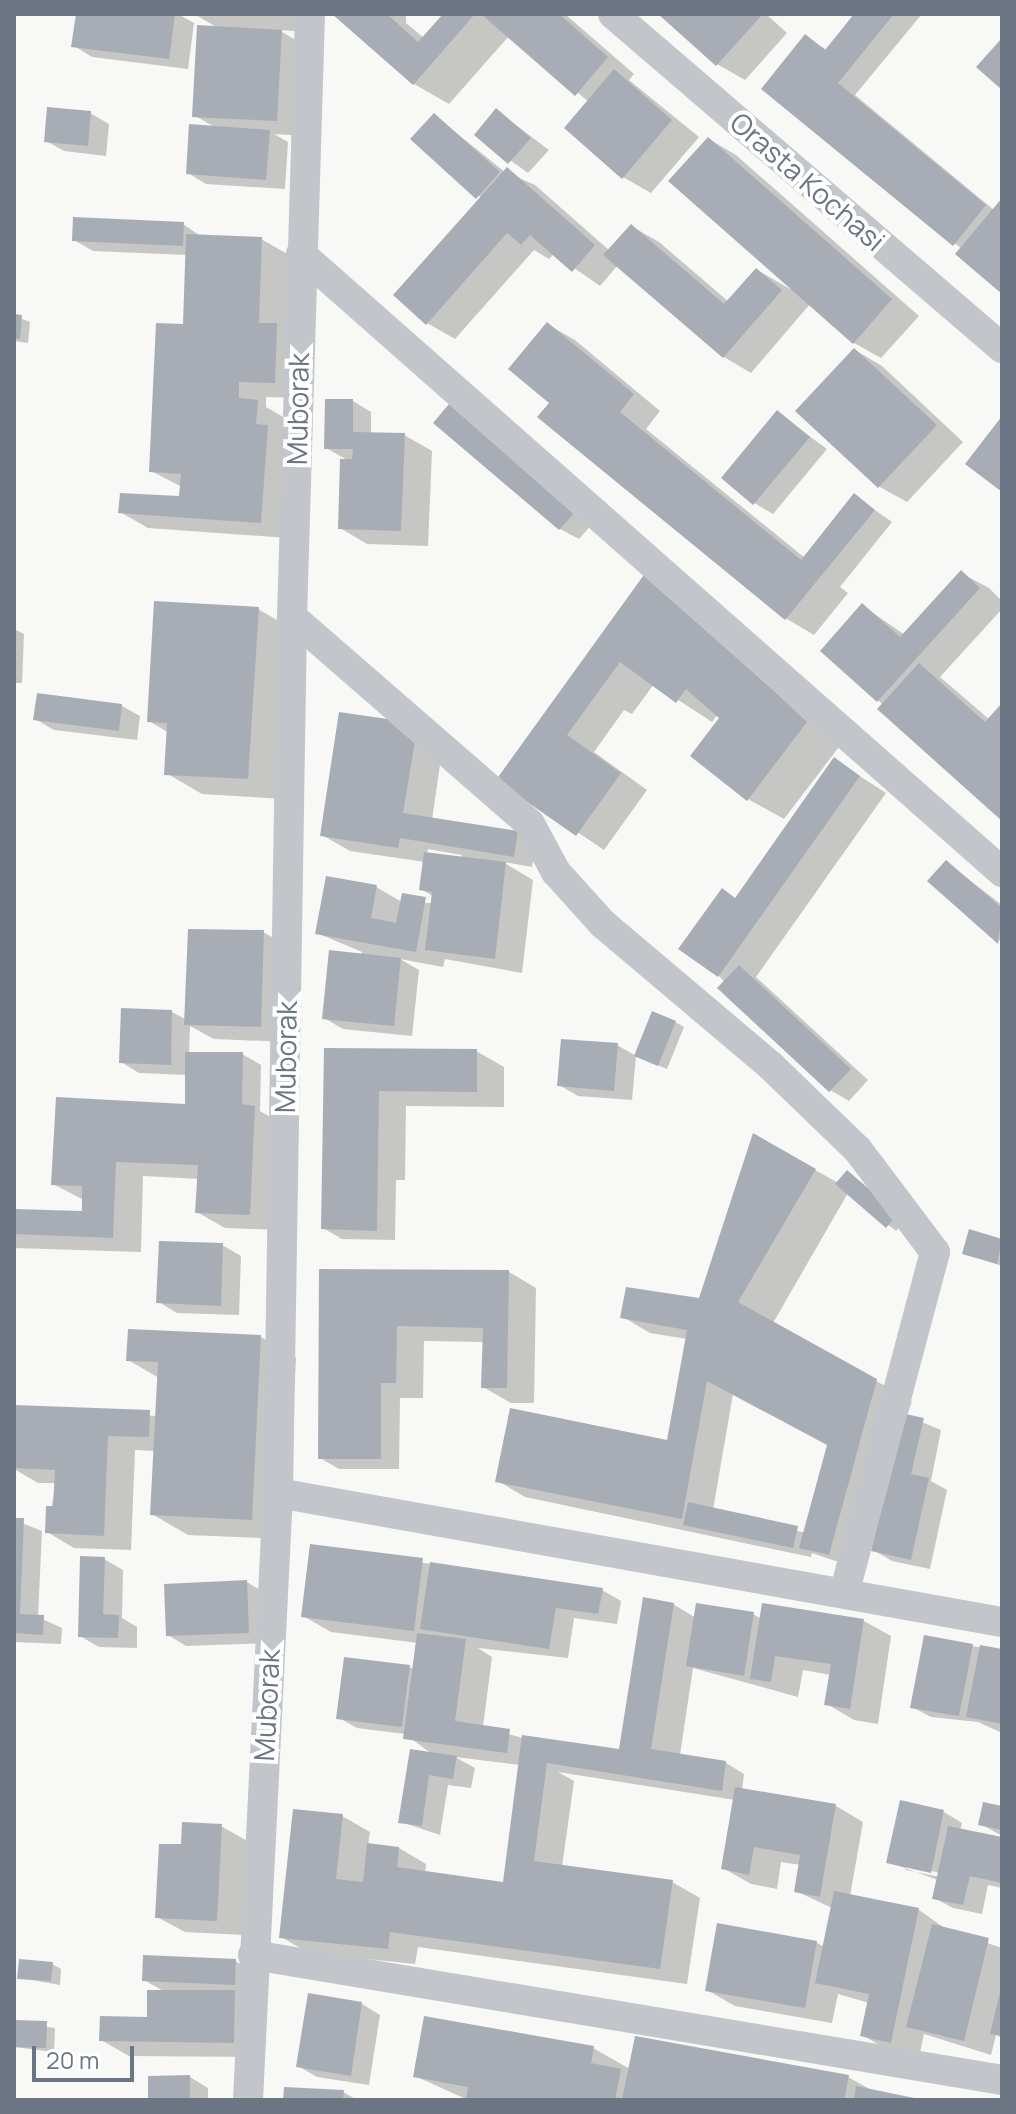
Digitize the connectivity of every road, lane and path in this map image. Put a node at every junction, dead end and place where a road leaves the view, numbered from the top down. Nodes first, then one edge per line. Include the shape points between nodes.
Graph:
1 (310, 14) edge
2 (613, 14) edge
3 (301, 254) junction
4 (1002, 348) edge
5 (292, 617) junction
6 (1002, 872) edge
7 (278, 1493) junction
8 (844, 1593) junction
9 (1002, 1622) edge
10 (253, 1955) junction
11 (1002, 2080) edge
12 (248, 2100) edge

1 - 3 street, Muborak
2 - 4 street, Orasta Kochasi
3 - 5 street, Muborak
3 - 6 street
5 - 7 street, Muborak
5 - 8 street via 530,824 556,872 603,924 770,1065 858,1150 935,1252
7 - 8 street
7 - 10 street, Muborak
8 - 9 street
10 - 11 street
10 - 12 street, Muborak

